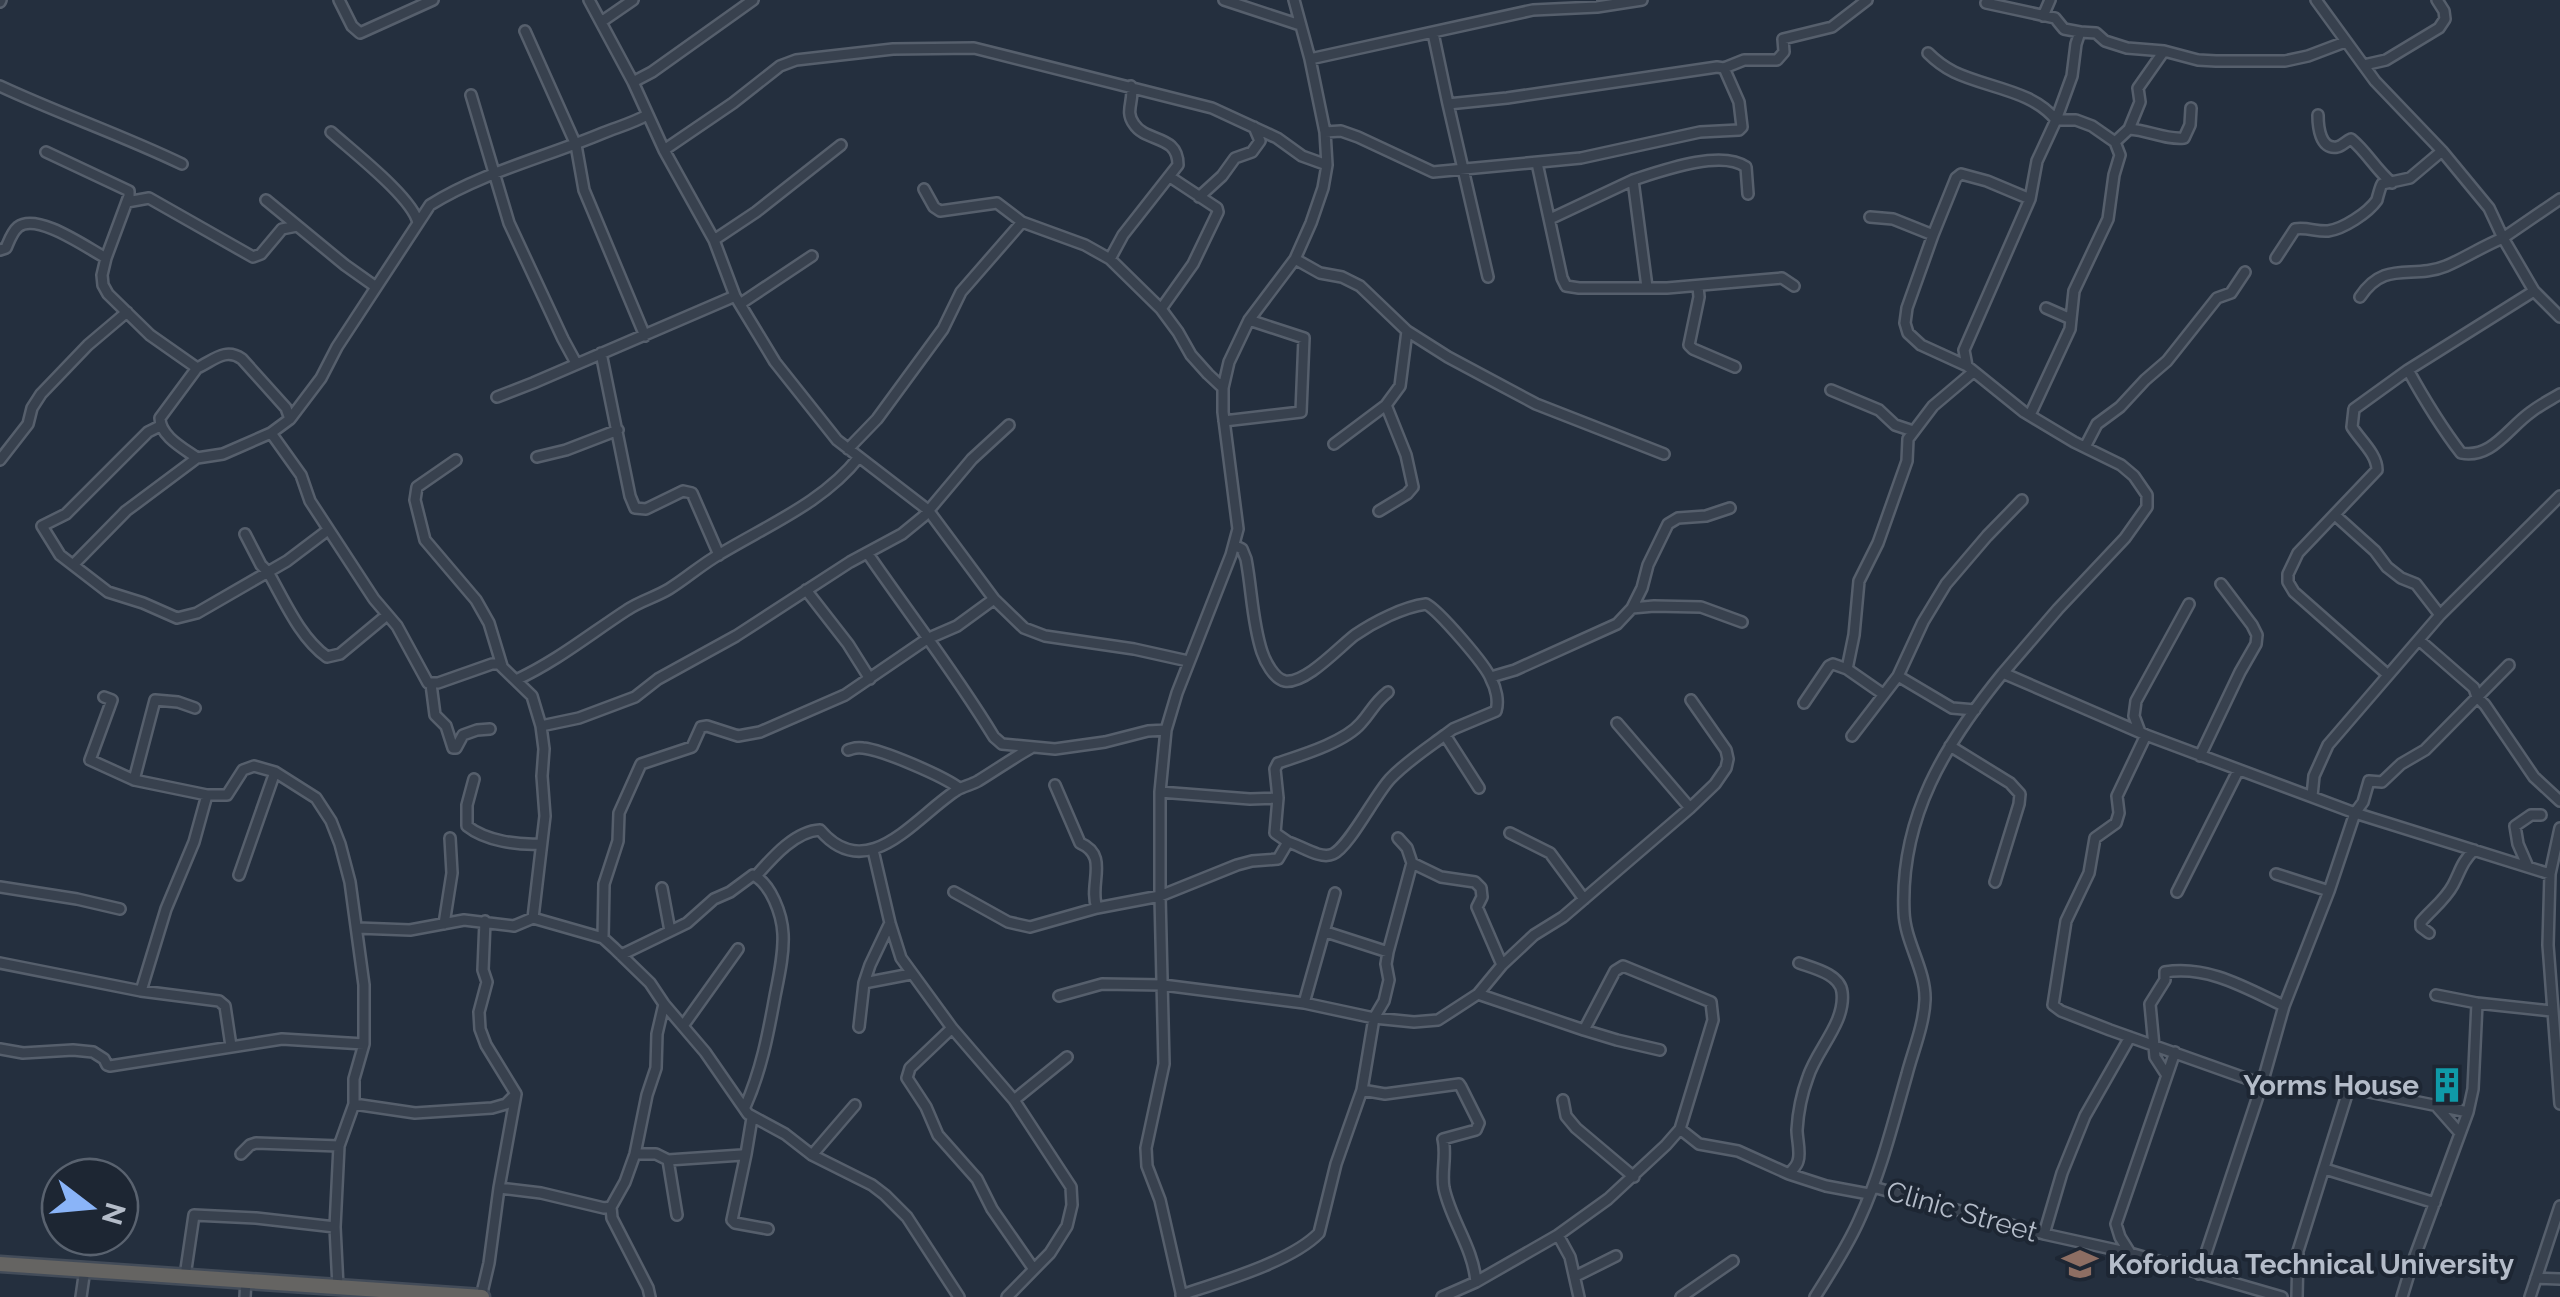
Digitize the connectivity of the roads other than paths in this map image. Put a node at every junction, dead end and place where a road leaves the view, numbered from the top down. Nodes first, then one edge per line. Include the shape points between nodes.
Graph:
1 (338, 0) edge
2 (433, 0) edge
3 (589, 0) edge
4 (632, 0) edge
5 (753, 0) edge
6 (1224, 0) edge
7 (1294, 0) edge
8 (1642, 0) edge
9 (1867, 0) edge
10 (2009, 0) edge
11 (2050, 0) edge
12 (2316, 0) edge
13 (2437, 0) edge
14 (421, 3) edge
15 (1986, 3) dead end
16 (1598, 4) edge
17 (1532, 5) edge
18 (2026, 10) junction
19 (2044, 16) junction
20 (601, 22) junction
21 (1300, 25) junction
22 (525, 31) dead end
23 (2080, 32) junction
24 (1433, 33) junction
25 (2346, 42) junction
26 (2164, 50) junction
27 (1928, 54) dead end
28 (1310, 59) junction
29 (2386, 60) junction
30 (2364, 65) junction
31 (1724, 68) junction
32 (2375, 81) junction
33 (632, 82) junction
34 (0, 86) edge
35 (1131, 86) junction
36 (471, 96) dead end
37 (1448, 104) junction
38 (2191, 108) dead end
39 (2318, 115) dead end
40 (647, 116) junction
41 (2056, 120) junction
42 (1254, 127) junction
43 (2129, 129) junction
44 (331, 132) dead end
45 (1325, 132) junction
46 (2115, 142) junction
47 (576, 145) junction
48 (841, 146) dead end
49 (664, 150) junction
50 (2442, 151) junction
51 (46, 152) dead end
52 (1537, 162) junction
53 (182, 164) dead end
54 (1327, 165) junction
55 (1464, 168) junction
56 (495, 173) junction
57 (1170, 177) junction
58 (1633, 180) junction
59 (2392, 183) junction
60 (924, 189) dead end
61 (1748, 194) dead end
62 (1199, 198) junction
63 (2030, 199) junction
64 (2560, 199) edge
65 (266, 200) dead end
66 (127, 202) junction
67 (1870, 217) dead end
68 (1550, 219) junction
69 (1022, 222) junction
70 (418, 223) junction
71 (297, 226) junction
72 (1933, 235) junction
73 (2503, 238) junction
74 (714, 240) junction
75 (0, 250) edge
76 (812, 256) dead end
77 (106, 258) junction
78 (2276, 258) dead end
79 (1110, 259) junction
80 (1294, 259) junction
81 (2245, 272) dead end
82 (1488, 277) dead end
83 (1698, 286) junction
84 (1794, 286) dead end
85 (376, 287) junction
86 (1648, 288) junction
87 (2534, 291) junction
88 (2360, 297) dead end
89 (738, 300) junction
90 (2046, 308) dead end
91 (1161, 309) junction
92 (127, 312) junction
93 (2560, 318) edge
94 (2071, 319) junction
95 (1250, 320) junction
96 (1407, 331) junction
97 (645, 336) junction
98 (602, 353) junction
99 (576, 363) junction
100 (197, 368) junction
101 (1734, 368) dead end
102 (1969, 370) junction
103 (2408, 370) junction
104 (1223, 388) junction
105 (1832, 390) dead end
106 (2560, 394) edge
107 (497, 397) dead end
108 (1386, 405) junction
109 (2030, 415) junction
110 (290, 420) junction
111 (1224, 421) junction
112 (160, 426) junction
113 (1010, 426) dead end
114 (618, 430) junction
115 (1913, 431) junction
116 (271, 433) junction
117 (1334, 444) dead end
118 (2085, 447) junction
119 (848, 449) junction
120 (1664, 454) dead end
121 (537, 457) dead end
122 (859, 457) junction
123 (197, 458) junction
124 (0, 460) edge
125 (456, 460) dead end
126 (2560, 496) edge
127 (2022, 500) dead end
128 (1730, 508) dead end
129 (928, 510) junction
130 (1380, 511) dead end
131 (2335, 514) junction
132 (328, 530) junction
133 (245, 534) dead end
134 (1234, 545) junction
135 (718, 554) junction
136 (868, 554) junction
137 (73, 565) junction
138 (268, 572) junction
139 (2220, 584) dead end
140 (806, 590) junction
141 (994, 599) junction
142 (2189, 604) dead end
143 (1632, 608) junction
144 (387, 615) junction
145 (2440, 615) junction
146 (1742, 622) dead end
147 (927, 639) junction
148 (2418, 640) junction
149 (1188, 661) junction
150 (2509, 665) dead end
151 (502, 666) junction
152 (1847, 669) junction
153 (2002, 673) junction
154 (2388, 675) junction
155 (1491, 676) junction
156 (1898, 676) junction
157 (870, 678) junction
158 (516, 680) junction
159 (432, 684) junction
160 (1388, 692) dead end
161 (1883, 694) junction
162 (104, 697) dead end
163 (2477, 697) junction
164 (1691, 700) dead end
165 (1804, 703) dead end
166 (195, 708) dead end
167 (1975, 710) junction
168 (1617, 723) dead end
169 (541, 726) junction
170 (490, 729) dead end
171 (1166, 730) junction
172 (2143, 734) junction
173 (1446, 735) junction
174 (1852, 736) dead end
175 (1950, 746) junction
176 (1031, 748) junction
177 (848, 750) dead end
178 (2200, 756) junction
179 (2238, 770) junction
180 (275, 772) junction
181 (134, 780) junction
182 (474, 780) dead end
183 (1055, 785) dead end
184 (959, 788) junction
185 (1479, 788) dead end
186 (1160, 792) junction
187 (207, 796) junction
188 (2312, 796) junction
189 (1278, 798) junction
190 (2560, 801) edge
191 (1690, 808) junction
192 (2355, 813) junction
193 (2541, 816) dead end
194 (2560, 828) edge
195 (1510, 833) dead end
196 (450, 838) dead end
197 (1398, 838) dead end
198 (1288, 842) junction
199 (540, 844) junction
200 (873, 850) junction
201 (2474, 850) junction
202 (1412, 863) junction
203 (2528, 868) junction
204 (239, 874) dead end
205 (2276, 874) dead end
206 (2550, 874) junction
207 (756, 876) junction
208 (1995, 882) dead end
209 (0, 887) edge
210 (662, 888) dead end
211 (954, 892) dead end
212 (2177, 892) dead end
213 (2329, 892) junction
214 (1335, 893) dead end
215 (1160, 896) junction
216 (1584, 899) junction
217 (1097, 908) junction
218 (120, 910) dead end
219 (533, 918) junction
220 (484, 921) junction
221 (890, 923) junction
222 (444, 924) junction
223 (357, 928) junction
224 (670, 931) junction
225 (1326, 932) junction
226 (2429, 933) dead end
227 (603, 938) junction
228 (738, 949) dead end
229 (1388, 952) junction
230 (621, 955) junction
231 (0, 963) edge
232 (1799, 963) dead end
233 (1502, 964) junction
234 (911, 974) junction
235 (864, 983) junction
236 (1163, 985) junction
237 (141, 991) junction
238 (2555, 992) edge
239 (1478, 994) junction
240 (2436, 995) dead end
241 (1059, 996) dead end
242 (1304, 1003) junction
243 (2477, 1003) junction
244 (664, 1004) junction
245 (2284, 1006) junction
246 (2552, 1012) junction
247 (1374, 1018) junction
248 (684, 1026) junction
249 (859, 1028) dead end
250 (952, 1028) junction
251 (1584, 1030) junction
252 (2130, 1037) junction
253 (364, 1044) junction
254 (2156, 1045) junction
255 (231, 1046) junction
256 (0, 1049) edge
257 (1660, 1050) dead end
258 (2174, 1052) junction
259 (1067, 1057) dead end
260 (2166, 1074) junction
261 (2262, 1084) junction
262 (1362, 1090) junction
263 (516, 1094) junction
264 (1014, 1100) junction
265 (1563, 1100) dead end
266 (354, 1104) junction
267 (2560, 1104) edge
268 (856, 1105) dead end
269 (745, 1107) junction
270 (2437, 1107) junction
271 (2468, 1112) junction
272 (752, 1118) junction
273 (1680, 1128) junction
274 (2460, 1132) junction
275 (338, 1146) junction
276 (242, 1154) dead end
277 (635, 1154) junction
278 (746, 1154) junction
279 (812, 1155) junction
280 (668, 1160) junction
281 (2325, 1169) junction
282 (1789, 1174) junction
283 (1634, 1177) junction
284 (499, 1188) junction
285 (1871, 1190) junction
286 (2435, 1203) junction
287 (2560, 1206) edge
288 (611, 1207) junction
289 (677, 1215) dead end
290 (334, 1228) junction
291 (768, 1229) dead end
292 (2044, 1234) junction
293 (1558, 1235) junction
294 (2130, 1253) junction
295 (1616, 1256) dead end
296 (1733, 1261) dead end
297 (0, 1264) edge
298 (1034, 1268) junction
299 (85, 1269) junction
300 (2199, 1274) junction
301 (185, 1276) junction
302 (1576, 1276) junction
303 (2536, 1278) junction
304 (246, 1279) junction
305 (2560, 1280) edge
306 (1476, 1282) junction
307 (345, 1290) edge
308 (460, 1296) edge
309 (1182, 1296) edge
310 (81, 1297) edge
311 (245, 1297) edge
312 (481, 1297) edge
313 (650, 1297) edge
314 (960, 1297) edge
315 (1007, 1297) edge
316 (1442, 1297) edge
317 (1579, 1297) edge
318 (1680, 1297) edge
319 (1815, 1297) edge
320 (2282, 1297) edge
321 (2297, 1297) edge
322 (2402, 1297) edge
323 (2530, 1297) edge

1 - 14 street via 360,32
2 - 14 street
3 - 20 street
4 - 20 street
5 - 33 street
6 - 21 street
7 - 21 street
8 - 16 street
9 - 31 street via 1832,27 1783,39 1777,60
10 - 18 street
11 - 19 street
12 - 25 street
13 - 29 street via 2445,19 2439,28
15 - 18 street
16 - 17 street
17 - 24 street
18 - 19 street
19 - 23 street
20 - 33 street
21 - 28 street
22 - 47 street
23 - 26 street via 2127,48
23 - 41 street
24 - 28 street
24 - 37 street
25 - 26 street via 2264,62 2198,60
25 - 30 street
26 - 43 street via 2138,88
27 - 41 street
28 - 45 street
29 - 30 street
29 - 32 street
30 - 32 street
31 - 37 street
31 - 52 street via 1739,102 1739,130
32 - 50 street
33 - 40 street
34 - 53 street
35 - 42 street
35 - 49 street via 974,48 844,53 780,66
35 - 57 street via 1134,125 1178,153
36 - 56 street
37 - 55 street
38 - 43 street via 2184,138
39 - 59 street via 2329,146 2355,140
40 - 47 street
40 - 49 street
41 - 46 street via 2076,120
41 - 63 street via 2037,161
42 - 54 street
42 - 62 street via 1256,147 1234,158
43 - 46 street
44 - 70 street via 416,212
45 - 54 street
45 - 55 street via 1358,136 1433,172
46 - 94 street via 2120,155 2108,219 2074,291
47 - 56 street
47 - 97 street via 584,190
48 - 74 street
49 - 74 street
50 - 59 street via 2410,178
50 - 73 street via 2489,208
51 - 66 street via 126,189
52 - 55 street
52 - 68 street
54 - 80 street
55 - 82 street
56 - 70 street via 430,204
56 - 99 street via 509,222
57 - 62 street
57 - 79 street
58 - 61 street via 1685,163 1737,160 1746,166
58 - 68 street
58 - 86 street
59 - 78 street via 2382,184 2377,200 2341,226 2295,229
60 - 69 street via 940,210 998,203
62 - 91 street via 1217,208 1216,220
63 - 72 street via 1962,174
63 - 102 street via 1964,350
64 - 73 street
65 - 71 street
66 - 71 street via 149,198 253,257 282,229
66 - 77 street
67 - 72 street via 1894,218
68 - 86 street via 1566,286
69 - 79 street
69 - 119 street via 961,292 943,329
70 - 85 street
71 - 85 street
72 - 102 street via 1905,323 1921,345
73 - 87 street
73 - 88 street via 2443,267 2379,277
74 - 89 street
75 - 77 street via 22,224 33,223
76 - 89 street
77 - 92 street via 103,286
79 - 91 street
80 - 95 street
80 - 96 street via 1360,286
81 - 118 street via 2168,362 2097,424
83 - 84 street via 1782,278
83 - 86 street
83 - 101 street via 1689,345
85 - 110 street
87 - 93 street
87 - 103 street
89 - 97 street
89 - 119 street via 776,362
90 - 94 street
91 - 104 street
92 - 100 street
92 - 124 street via 40,394 28,424
94 - 109 street
95 - 104 street
95 - 111 street via 1304,338 1301,412
96 - 108 street via 1400,386
96 - 120 street via 1536,404
97 - 98 street
98 - 99 street
98 - 114 street
99 - 107 street
100 - 110 street via 234,353
100 - 112 street
102 - 109 street
102 - 115 street
103 - 106 street via 2466,454 2480,453
103 - 131 street via 2354,409 2352,427 2376,470
104 - 111 street
105 - 115 street
108 - 117 street
108 - 130 street via 1413,488
109 - 118 street
110 - 116 street
111 - 134 street via 1238,522
112 - 123 street
112 - 137 street via 66,514 42,526
113 - 129 street
114 - 121 street
114 - 135 street via 635,508 688,490
115 - 152 street via 1878,543 1859,581
116 - 123 street
116 - 132 street via 302,475
118 - 153 street via 2134,476 2147,507
119 - 122 street
122 - 129 street
122 - 135 street via 836,484
123 - 137 street via 126,511
125 - 151 street via 417,487 422,533 476,600
126 - 145 street
127 - 156 street via 1946,584
128 - 143 street via 1668,524
129 - 136 street
129 - 141 street
131 - 145 street via 2387,568 2416,584
131 - 154 street via 2298,553 2288,582
132 - 138 street
132 - 144 street
133 - 138 street
134 - 149 street
134 - 155 street via 1246,559 1262,655 1278,679 1297,680 1356,635 1426,604
135 - 158 street
136 - 140 street
136 - 147 street
137 - 138 street via 108,592 177,618
138 - 144 street via 298,625 328,656 340,654
139 - 178 street via 2252,624 2256,644
140 - 157 street
140 - 169 street via 635,697
141 - 147 street
141 - 149 street via 1024,628 1044,636
142 - 172 street via 2136,701 2134,716
143 - 146 street via 1702,607
143 - 155 street via 1617,624
144 - 159 street
145 - 148 street
147 - 157 street
147 - 176 street via 994,738
148 - 154 street
148 - 163 street
149 - 171 street
150 - 163 street
151 - 158 street
151 - 159 street
152 - 161 street
152 - 165 street via 1829,666
153 - 167 street
153 - 172 street
154 - 188 street via 2328,745
155 - 173 street via 1496,710
156 - 161 street
156 - 167 street via 1952,708
157 - 227 street via 760,732 738,736 701,726 692,746 641,764 619,813 604,884
158 - 169 street via 532,696
159 - 170 street via 435,715 452,748 463,735
160 - 189 street via 1348,734 1278,763
161 - 174 street
162 - 181 street via 112,700 90,760
163 - 190 street via 2534,777
163 - 192 street via 2426,750 2382,782 2369,781
164 - 191 street via 1728,759 1715,784
166 - 181 street via 154,700
167 - 175 street
168 - 191 street
169 - 199 street
171 - 176 street
171 - 186 street
172 - 178 street
172 - 252 street via 2118,796 2116,823 2095,838 2089,873 2066,921 2052,1006
173 - 185 street
173 - 198 street via 1388,780 1334,854
175 - 208 street via 2020,794
175 - 285 street via 1908,842 1904,914 1925,999
176 - 184 street
177 - 184 street via 869,749
178 - 179 street
179 - 188 street
179 - 212 street
180 - 187 street via 254,766 226,794
180 - 204 street
180 - 223 street via 316,798 331,820
181 - 187 street
182 - 199 street via 467,826 491,838
183 - 217 street via 1080,843 1092,848
184 - 200 street
186 - 189 street
186 - 215 street
187 - 237 street
188 - 192 street
189 - 198 street via 1275,833
191 - 216 street
192 - 201 street
192 - 213 street
193 - 203 street via 2515,826
194 - 206 street
195 - 216 street via 1550,852
196 - 222 street
197 - 202 street
198 - 215 street via 1278,859 1237,865
199 - 219 street
200 - 207 street via 840,848 814,830
200 - 221 street
201 - 203 street
201 - 226 street via 2421,922
202 - 229 street
202 - 233 street via 1482,888 1477,907
203 - 206 street
205 - 213 street
206 - 238 street via 2548,945
207 - 224 street
207 - 269 street via 779,910 784,938 765,1052
209 - 218 street
210 - 224 street
211 - 217 street via 1030,927
213 - 245 street
214 - 225 street
215 - 217 street
215 - 236 street
216 - 233 street
219 - 220 street via 514,926
219 - 227 street
220 - 222 street
220 - 263 street via 487,982 480,1029
221 - 234 street
221 - 235 street
222 - 223 street
223 - 253 street
224 - 230 street
225 - 229 street
225 - 242 street
227 - 230 street
228 - 248 street
229 - 247 street via 1389,980
230 - 244 street
231 - 237 street
232 - 282 street via 1834,979 1843,994 1806,1080 1798,1161
233 - 239 street
234 - 235 street
234 - 250 street
235 - 249 street
236 - 241 street via 1102,984
236 - 242 street
236 - 309 street via 1164,1064 1146,1166
237 - 255 street via 223,1003
238 - 246 street
239 - 247 street via 1438,1020
239 - 251 street
240 - 243 street
242 - 247 street
243 - 246 street
243 - 271 street
244 - 248 street
244 - 277 street
245 - 254 street via 2226,979 2186,969 2165,972 2150,1004
245 - 261 street
246 - 267 street
247 - 262 street
248 - 269 street
250 - 264 street
250 - 298 street via 907,1078 938,1135 977,1179
251 - 257 street
251 - 273 street via 1623,966 1710,1002 1713,1020
252 - 254 street
252 - 292 street via 2085,1116
253 - 255 street via 282,1039
253 - 266 street
254 - 258 street
254 - 260 street via 2155,1058
255 - 256 street via 110,1066 93,1052
258 - 260 street
258 - 261 street
259 - 264 street
260 - 294 street via 2116,1224
261 - 300 street
262 - 306 street via 1461,1087 1478,1127 1443,1139 1443,1179
262 - 309 street via 1318,1233 1261,1268
263 - 266 street via 492,1108 416,1113
263 - 284 street
264 - 298 street via 1071,1187 1066,1226
265 - 283 street via 1576,1128
266 - 275 street
268 - 279 street
269 - 272 street
270 - 271 street
270 - 274 street
270 - 281 street via 2349,1088
271 - 274 street
272 - 278 street
272 - 279 street
273 - 282 street, Clinic Street via 1700,1144 1738,1151
273 - 283 street
274 - 286 street
275 - 276 street via 256,1143
275 - 290 street
277 - 280 street
277 - 288 street
278 - 280 street
278 - 291 street via 732,1220
279 - 314 street via 872,1185 908,1217
280 - 289 street
281 - 286 street
281 - 321 street via 2298,1251
282 - 285 street, Clinic Street
283 - 293 street
284 - 288 street
284 - 312 street
285 - 292 street, Clinic Street
285 - 319 street
286 - 322 street
287 - 303 street
288 - 313 street
290 - 301 street via 194,1215
290 - 307 street
292 - 294 street, Clinic Street
293 - 302 street
293 - 306 street
294 - 300 street, Clinic Street
295 - 302 street
296 - 318 street
297 - 299 highway
298 - 315 street
299 - 301 highway
299 - 310 street
300 - 320 street, Clinic Street
301 - 304 highway
302 - 317 street
303 - 305 street
303 - 323 street
304 - 307 highway
304 - 311 street
306 - 316 street
307 - 308 highway
308 - 312 highway

